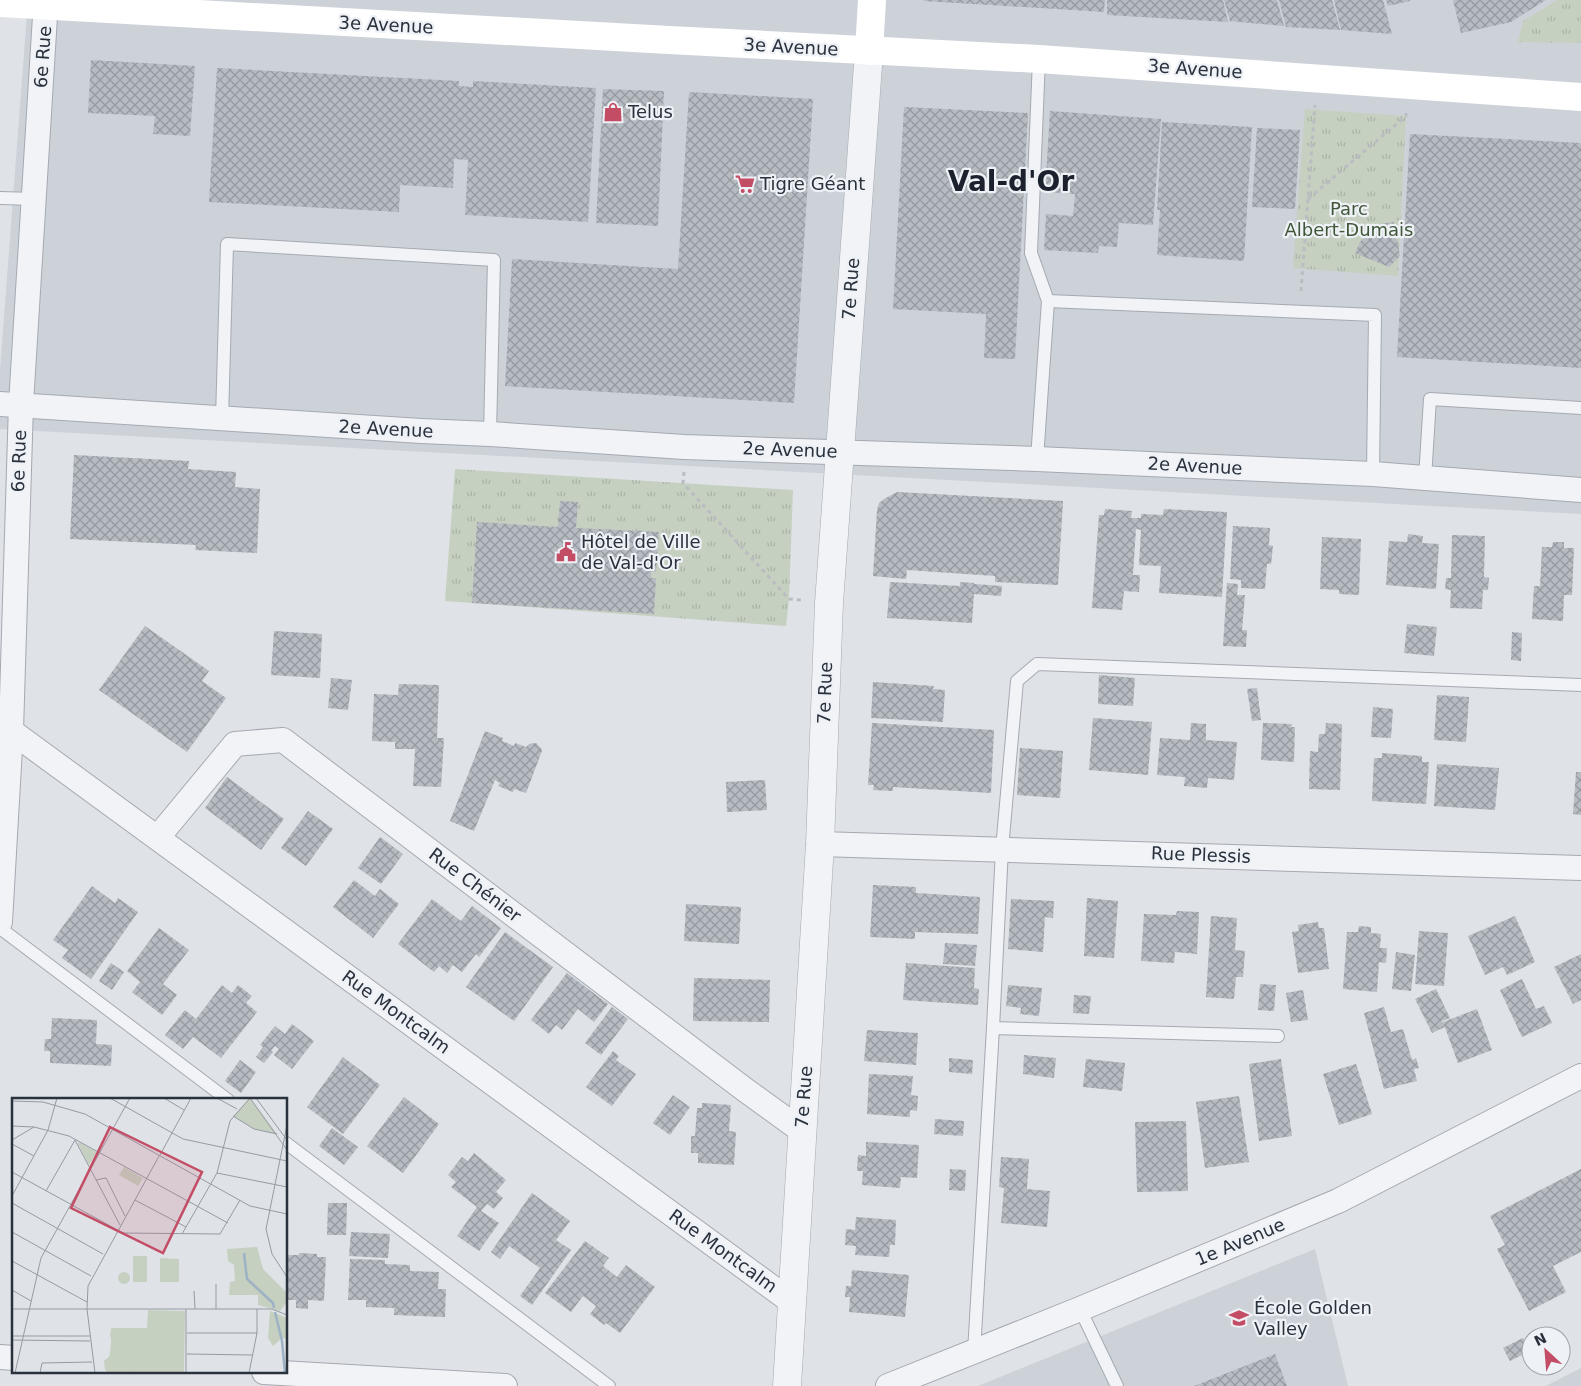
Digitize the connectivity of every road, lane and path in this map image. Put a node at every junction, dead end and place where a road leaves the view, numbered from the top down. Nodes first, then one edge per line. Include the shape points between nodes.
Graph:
1 (872, 0) edge
2 (0, 3) edge
3 (46, 3) edge
4 (869, 51) junction
5 (1039, 58) junction
6 (1318, 78) junction
7 (1411, 84) junction
8 (1581, 97) edge
9 (0, 198) edge
10 (34, 199) junction
11 (1308, 199) junction
12 (1048, 300) junction
13 (1300, 311) junction
14 (10, 404) edge
15 (1581, 408) edge
16 (222, 419) junction
17 (490, 434) junction
18 (684, 447) junction
19 (839, 452) junction
20 (1037, 458) junction
21 (1372, 474) junction
22 (1425, 478) junction
23 (1581, 490) edge
24 (829, 603) junction
25 (1581, 685) edge
26 (6, 727) edge
27 (158, 837) junction
28 (820, 844) junction
29 (1002, 849) junction
30 (1581, 868) edge
31 (0, 922) edge
32 (0, 928) edge
33 (993, 1028) junction
34 (1278, 1036) dead end
35 (1581, 1076) edge
36 (225, 1098) edge
37 (802, 1131) junction
38 (288, 1145) edge
39 (792, 1302) junction
40 (1080, 1309) junction
41 (974, 1352) junction
42 (288, 1373) edge
43 (505, 1386) edge
44 (609, 1386) edge
45 (787, 1386) edge
46 (888, 1386) edge
47 (1117, 1386) edge

1 - 4 main road, 7e Rue
2 - 3 main road, 3e Avenue
3 - 4 main road, 3e Avenue
3 - 10 street, 6e Rue
4 - 5 main road, 3e Avenue
4 - 19 street, 7e Rue
5 - 6 main road, 3e Avenue
5 - 12 lane via 1031,253
6 - 7 main road, 3e Avenue
6 - 11 path
7 - 8 main road, 3e Avenue
7 - 11 path via 1406,116
9 - 10 lane
10 - 14 street, 6e Rue
11 - 13 path
12 - 13 lane
12 - 20 lane
13 - 21 lane via 1375,314
14 - 16 street, 2e Avenue
14 - 26 street, 6e Rue
15 - 22 lane via 1430,399
16 - 17 street, 2e Avenue
16 - 17 lane via 227,244 494,260
17 - 18 street, 2e Avenue
18 - 19 street, 2e Avenue
18 - 24 path via 683,483 765,574 790,599
19 - 20 street, 2e Avenue
19 - 24 street, 7e Rue
20 - 21 street, 2e Avenue
21 - 22 street, 2e Avenue
22 - 23 street, 2e Avenue
24 - 28 street, 7e Rue
25 - 29 lane via 1037,664 1017,681
26 - 27 street, Rue Montcalm
26 - 31 street, 6e Rue
27 - 37 street, Rue Chénier via 235,744 283,740
27 - 39 street, Rue Montcalm
28 - 29 street, Rue Plessis
28 - 37 street, 7e Rue
29 - 30 street, Rue Plessis
29 - 33 lane
32 - 36 lane
33 - 34 lane
33 - 41 lane
35 - 40 street, 1e Avenue via 1338,1201
37 - 39 street, 7e Rue
38 - 44 lane
39 - 45 street, 7e Rue
40 - 41 street, 1e Avenue
40 - 47 lane
41 - 46 street, 1e Avenue
42 - 43 street

